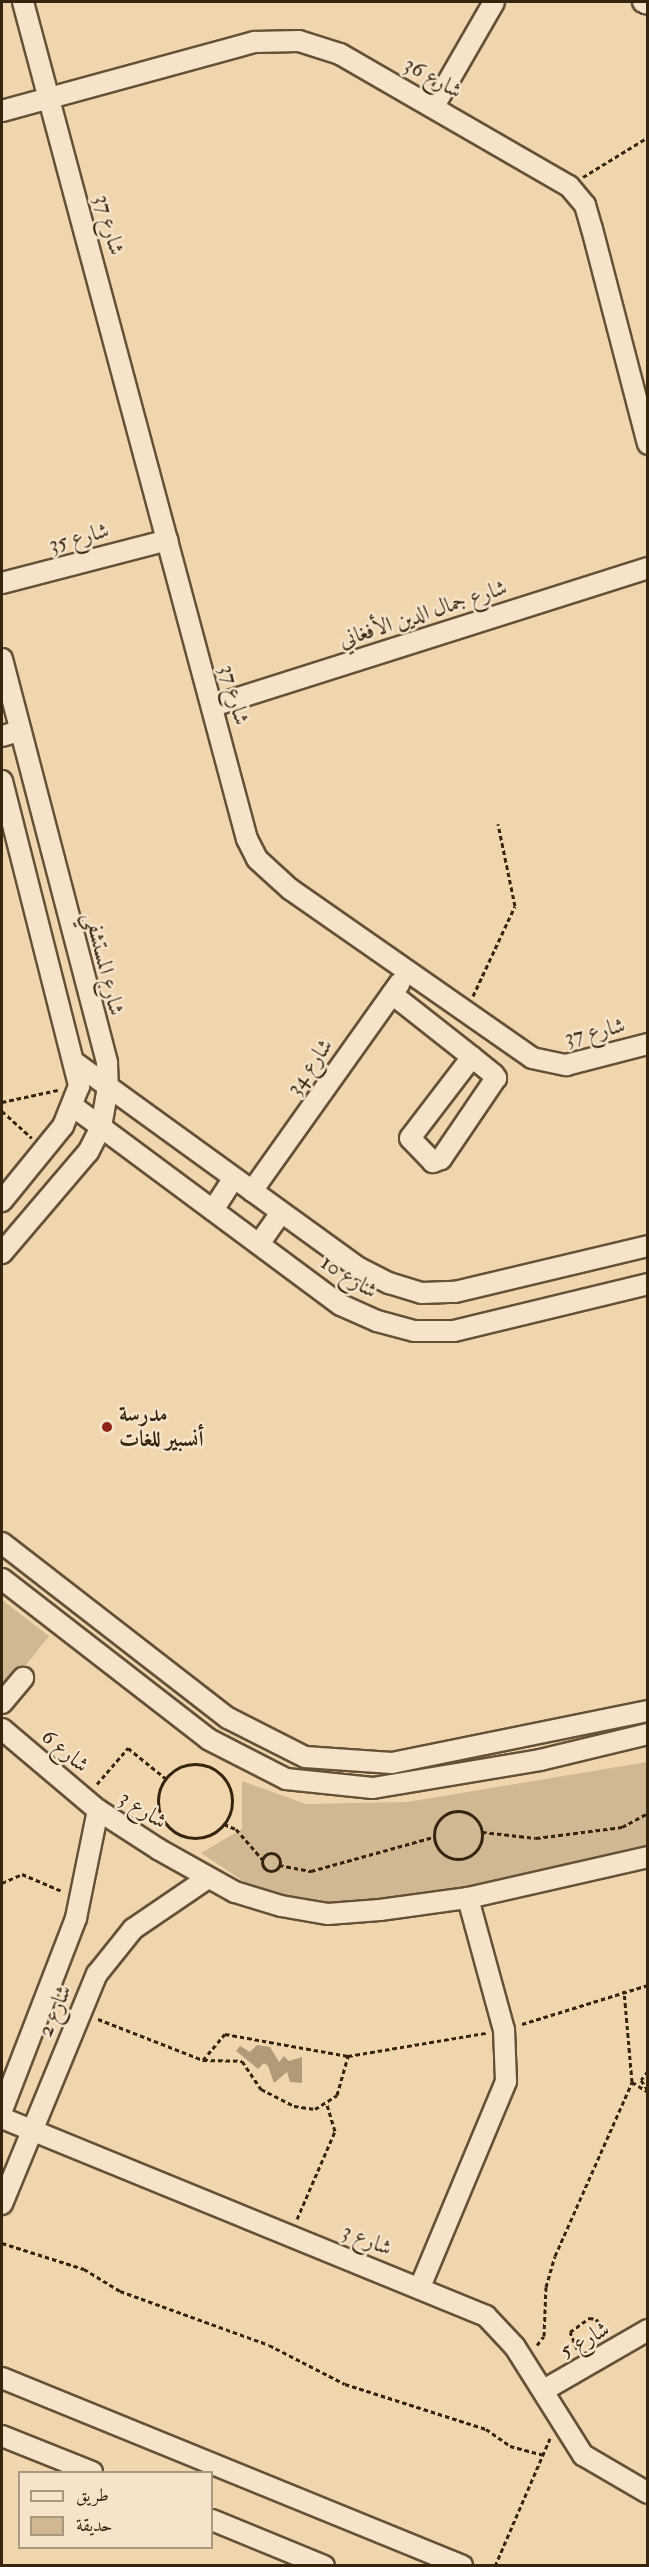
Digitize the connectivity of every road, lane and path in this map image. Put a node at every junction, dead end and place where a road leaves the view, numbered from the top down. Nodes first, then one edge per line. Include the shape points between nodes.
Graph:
1 (23, 2) edge
2 (494, 2) edge
3 (643, 2) edge
4 (648, 4) edge
5 (50, 97) junction
6 (434, 106) junction
7 (2, 111) edge
8 (648, 136) edge
9 (569, 186) junction
10 (648, 444) edge
11 (168, 540) junction
12 (648, 568) edge
13 (2, 583) edge
14 (2, 659) edge
15 (213, 706) junction
16 (11, 734) edge
17 (2, 781) edge
18 (498, 824) dead end
19 (408, 971) junction
20 (392, 994) junction
21 (466, 1011) junction
22 (648, 1044) edge
23 (472, 1057) junction
24 (77, 1064) junction
25 (79, 1086) junction
26 (108, 1087) junction
27 (2, 1102) edge
28 (74, 1107) junction
29 (2, 1111) edge
30 (101, 1127) junction
31 (45, 1149) junction
32 (234, 1178) junction
33 (252, 1191) junction
34 (2, 1201) edge
35 (213, 1210) junction
36 (281, 1213) junction
37 (259, 1244) junction
38 (648, 1246) edge
39 (2, 1252) edge
40 (648, 1284) edge
41 (2, 1543) edge
42 (2, 1579) edge
43 (23, 1678) dead end
44 (2, 1703) edge
45 (648, 1711) edge
46 (2, 1729) edge
47 (648, 1734) edge
48 (166, 1778) junction
49 (91, 1805) junction
50 (648, 1813) edge
51 (224, 1824) junction
52 (482, 1832) junction
53 (434, 1837) junction
54 (648, 1857) edge
55 (262, 1859) junction
56 (279, 1865) junction
57 (208, 1878) junction
58 (2, 1883) edge
59 (468, 1898) junction
60 (81, 1902) junction
61 (648, 1984) edge
62 (624, 1990) junction
63 (80, 2012) junction
64 (504, 2030) junction
65 (648, 2031) edge
66 (648, 2041) edge
67 (348, 2056) junction
68 (203, 2060) junction
69 (648, 2071) edge
70 (632, 2082) junction
71 (648, 2091) edge
72 (327, 2104) junction
73 (2, 2110) edge
74 (2, 2118) edge
75 (31, 2130) junction
76 (2, 2204) edge
77 (290, 2235) junction
78 (2, 2243) edge
79 (420, 2287) junction
80 (648, 2330) edge
81 (515, 2347) junction
82 (618, 2349) junction
83 (587, 2366) junction
84 (2, 2378) edge
85 (544, 2390) junction
86 (559, 2415) junction
87 (2, 2436) edge
88 (543, 2455) junction
89 (90, 2471) edge
90 (648, 2493) edge
91 (213, 2520) edge
92 (324, 2565) edge
93 (462, 2565) edge
94 (495, 2565) edge

1 - 5 street, شارع 37
2 - 6 street
3 - 4 street
5 - 6 street, شارع 36 via 277,40 340,54
5 - 7 street, شارع 36
5 - 11 street, شارع 37
6 - 9 street, شارع 36
8 - 9 path
9 - 10 street, شارع 36 via 585,205
11 - 13 street, شارع 35
11 - 15 street, شارع 37
12 - 15 street, شارع جمال الدين الأفغاني
14 - 16 street, شارع المستشفي
15 - 19 street, شارع 37 via 247,839 257,859 290,889
16 - 26 street, شارع المستشفي via 107,1064
17 - 24 street
18 - 21 path via 516,893 514,913
19 - 20 street, شارع 34
19 - 21 street, شارع 37
20 - 23 street
20 - 33 street, شارع 34
21 - 22 street, شارع 37 via 548,1064 574,1064
23 - 23 street via 494,1075 495,1085 441,1160 433,1162 410,1138
24 - 25 street
24 - 26 street, شارع 10
25 - 27 path
25 - 28 street
26 - 30 street, شارع المستشفي
26 - 32 street, شارع 10
28 - 30 street, شارع 10
28 - 31 street
29 - 31 path
30 - 35 street, شارع 10
30 - 39 street, شارع المستشفي via 88,1152
31 - 34 street
32 - 33 street, شارع 10
32 - 35 street
33 - 36 street, شارع 10
35 - 37 street, شارع 10
36 - 37 street
36 - 38 street, شارع 10 via 359,1268 422,1293 489,1287
37 - 40 street, شارع 10 via 341,1305 414,1331 491,1326
41 - 45 street via 228,1718 305,1757 392,1763
42 - 47 street via 208,1739 258,1768 295,1781 372,1788 540,1760
43 - 44 street
46 - 49 street, شارع 6
48 - 49 path via 128,1748
48 - 51 path via 193,1764 221,1775 231,1794
48 - 51 path via 158,1805 171,1830 199,1838
49 - 57 street, شارع 3
49 - 60 street, شارع 2
50 - 52 path via 622,1827 536,1838
51 - 55 path via 236,1829
52 - 53 path via 475,1818 460,1811 438,1821
52 - 53 path via 478,1848 456,1859 441,1852
53 - 56 path via 311,1870
54 - 59 street, شارع 3
55 - 56 path via 274,1854
55 - 56 path via 267,1870
57 - 59 street, شارع 3 via 281,1906 328,1914
57 - 63 street, شارع 2 via 133,1929 98,1974
58 - 60 path via 14,1874 35,1877
59 - 64 street
60 - 73 street, شارع 2
61 - 62 path
62 - 64 path
62 - 70 path
63 - 68 path
63 - 75 street, شارع 2
64 - 67 path
64 - 79 street via 508,2056 504,2089
65 - 66 path
67 - 68 path via 225,2034
67 - 72 path via 345,2083
68 - 72 path via 242,2061 261,2089 294,2106 315,2109
69 - 71 path via 641,2080
70 - 71 path
70 - 81 path via 555,2256 546,2287 544,2336 535,2346
72 - 77 path via 334,2132
74 - 75 street, شارع 3
75 - 76 street, شارع 2
75 - 77 street, شارع 3
77 - 79 street, شارع 3
78 - 88 path via 84,2269 120,2291 269,2345 345,2384 486,2429 510,2446
79 - 81 street, شارع 3 via 486,2316
80 - 82 street, شارع 5
81 - 85 street, شارع 3
82 - 83 street, شارع 5
82 - 83 path via 598,2320 589,2318 570,2335
83 - 85 street, شارع 5
84 - 93 street
85 - 86 street, شارع 3
86 - 88 path
86 - 90 street, شارع 3 via 594,2466
87 - 89 street
88 - 94 path
91 - 92 street

